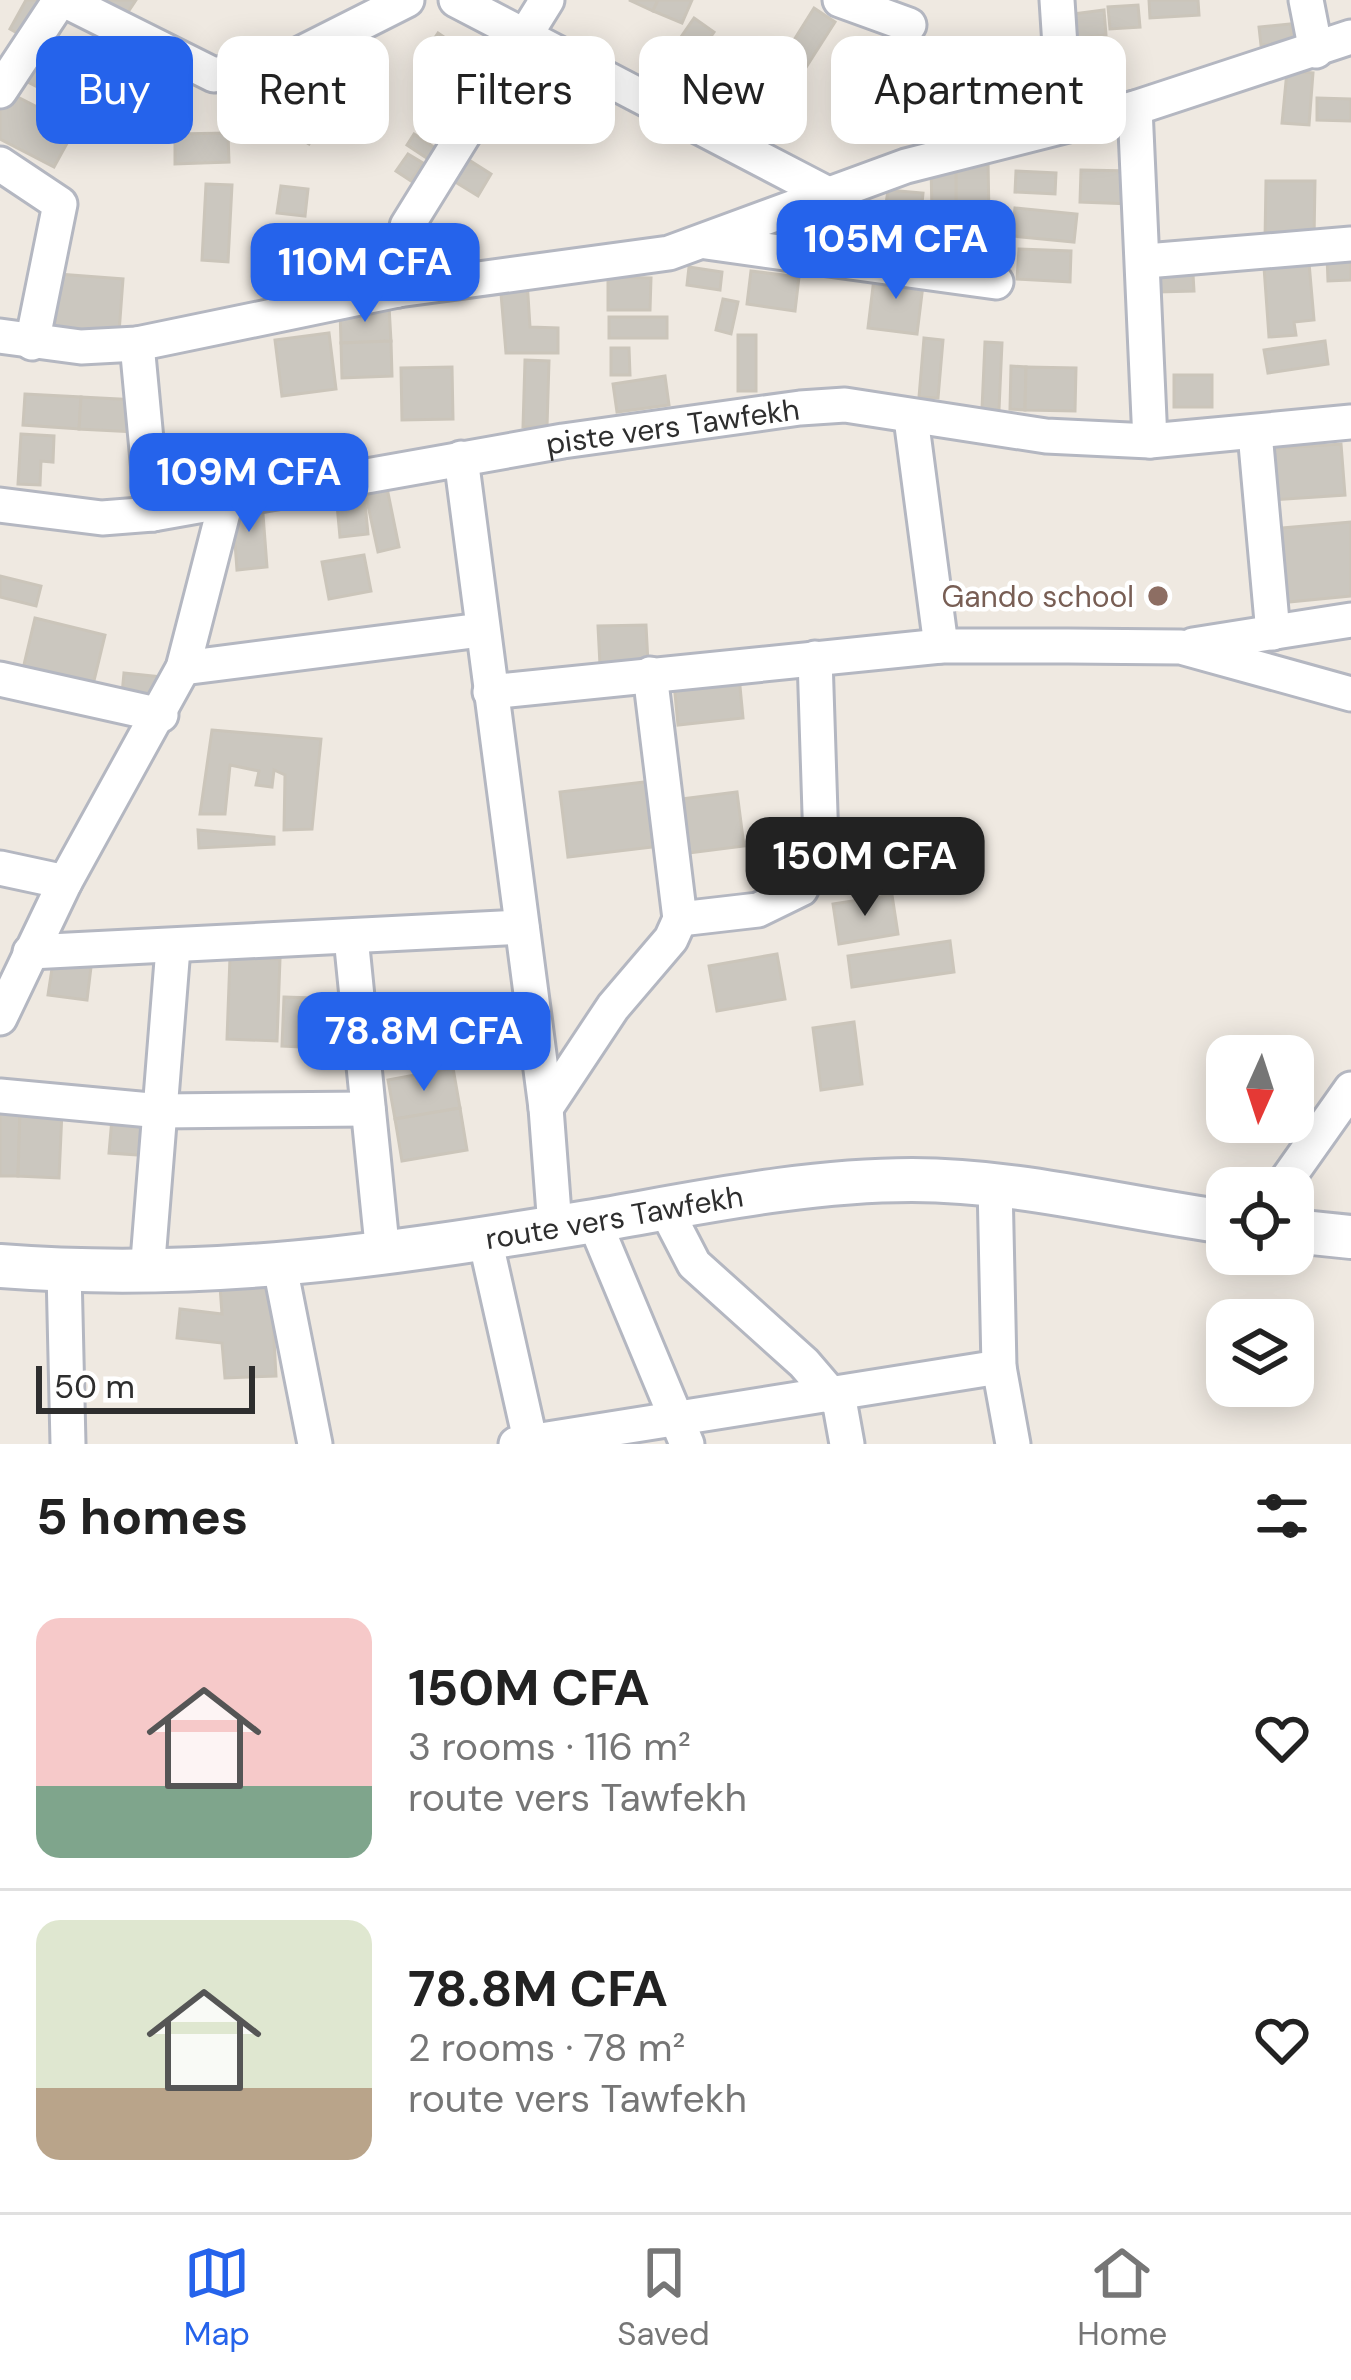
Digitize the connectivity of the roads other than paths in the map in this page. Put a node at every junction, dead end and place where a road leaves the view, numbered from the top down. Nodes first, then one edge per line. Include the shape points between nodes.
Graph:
1 (62, 0) edge
2 (407, 0) edge
3 (456, 0) edge
4 (547, 0) edge
5 (840, 0) edge
6 (1057, 0) edge
7 (1306, 0) edge
8 (909, 25) dead end
9 (524, 34) junction
10 (1059, 36) edge
11 (1351, 37) edge
12 (1316, 51) junction
13 (0, 91) edge
14 (1135, 107) junction
15 (1126, 109) edge
16 (992, 144) edge
17 (0, 164) edge
18 (824, 192) junction
19 (705, 242) junction
20 (1351, 244) edge
21 (1146, 261) junction
22 (996, 282) dead end
23 (398, 290) junction
24 (16, 340) edge
25 (137, 344) junction
26 (911, 418) junction
27 (1351, 422) edge
28 (1255, 433) junction
29 (1150, 441) junction
30 (461, 458) junction
31 (226, 501) junction
32 (0, 505) edge
33 (153, 514) junction
34 (1351, 620) edge
35 (481, 630) junction
36 (1273, 633) junction
37 (940, 646) junction
38 (1180, 647) junction
39 (815, 658) junction
40 (183, 668) junction
41 (650, 674) junction
42 (0, 679) edge
43 (490, 692) junction
44 (1351, 694) edge
45 (161, 715) junction
46 (0, 868) edge
47 (65, 882) junction
48 (680, 920) junction
49 (522, 927) junction
50 (351, 937) junction
51 (173, 948) junction
52 (30, 952) junction
53 (0, 1018) edge
54 (1351, 1089) edge
55 (0, 1096) edge
56 (546, 1108) junction
57 (368, 1109) junction
58 (161, 1111) junction
59 (1296, 1167) edge
60 (995, 1184) junction
61 (665, 1208) junction
62 (1206, 1219) edge
63 (575, 1224) junction
64 (1314, 1233) edge
65 (1351, 1237) edge
66 (484, 1239) junction
67 (383, 1255) junction
68 (0, 1266) edge
69 (280, 1267) junction
70 (64, 1271) junction
71 (147, 1273) junction
72 (999, 1367) junction
73 (831, 1395) junction
74 (683, 1432) edge
75 (526, 1443) edge
76 (68, 1444) edge
77 (315, 1444) edge
78 (847, 1444) edge
79 (1013, 1444) edge

1 - 2 street via 214,75 296,56
1 - 13 street
3 - 9 street
4 - 9 street
5 - 8 street
6 - 10 street
7 - 12 street
9 - 18 street
9 - 23 street via 407,226
11 - 12 street
12 - 14 street
14 - 15 street
14 - 21 street
16 - 18 street
17 - 24 street via 60,204
18 - 19 street
19 - 22 street
19 - 23 street
20 - 21 street
21 - 29 street
23 - 25 street
24 - 25 street
25 - 33 street
26 - 29 street, piste vers Tawfekh
26 - 30 street, piste vers Tawfekh via 844,405 800,408
26 - 37 street
27 - 28 street, piste vers Tawfekh
28 - 29 street, piste vers Tawfekh
28 - 36 street
30 - 31 street, piste vers Tawfekh
30 - 35 street
31 - 33 street, piste vers Tawfekh
31 - 40 street
32 - 33 street, piste vers Tawfekh via 103,518
34 - 36 street
35 - 40 street
35 - 43 street
36 - 38 street
37 - 38 street
37 - 39 street
38 - 44 street
39 - 41 street
39 - 48 street via 820,844 801,889 758,910
40 - 45 street
41 - 43 street
41 - 48 street
42 - 45 street
43 - 49 street
45 - 47 street
46 - 47 street
47 - 52 street
48 - 56 street
49 - 50 street
49 - 56 street
50 - 51 street
50 - 57 street
51 - 52 street
51 - 58 street
52 - 53 street
54 - 59 street
55 - 58 street
56 - 63 street
57 - 58 street
57 - 67 street
58 - 71 street
60 - 61 street, route vers Tawfekh via 909,1180
60 - 62 street, route vers Tawfekh
60 - 72 street
61 - 63 street, route vers Tawfekh
61 - 73 street via 694,1264
63 - 66 street, route vers Tawfekh
63 - 74 street
64 - 65 street
66 - 67 street, route vers Tawfekh
66 - 75 street
67 - 69 street, route vers Tawfekh
68 - 70 street, route vers Tawfekh
69 - 71 street, route vers Tawfekh
69 - 77 street
70 - 71 street, route vers Tawfekh
70 - 76 street
72 - 73 street
72 - 79 street
73 - 74 street
73 - 78 street
74 - 75 street

